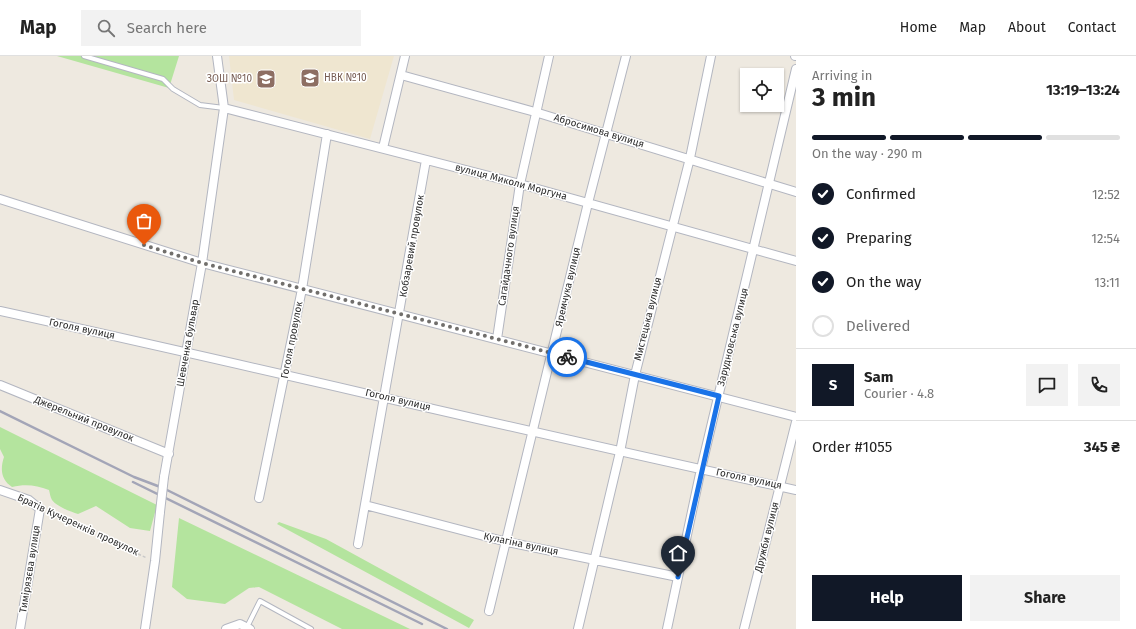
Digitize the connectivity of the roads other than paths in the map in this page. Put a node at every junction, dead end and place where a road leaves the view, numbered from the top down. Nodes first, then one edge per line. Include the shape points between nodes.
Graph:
1 (84, 56) edge
2 (217, 56) edge
3 (405, 56) edge
4 (549, 56) edge
5 (626, 56) edge
6 (712, 56) edge
7 (796, 69) edge
8 (401, 75) junction
9 (224, 108) junction
10 (536, 112) junction
11 (328, 134) junction
12 (605, 134) junction
13 (383, 148) junction
14 (690, 158) junction
15 (426, 160) junction
16 (770, 183) junction
17 (520, 184) junction
18 (796, 192) edge
19 (0, 199) edge
20 (588, 203) junction
21 (672, 225) junction
22 (754, 250) junction
23 (796, 261) edge
24 (202, 263) junction
25 (302, 289) junction
26 (0, 311) edge
27 (400, 313) junction
28 (497, 339) junction
29 (187, 352) junction
30 (552, 353) junction
31 (285, 374) junction
32 (635, 374) junction
33 (0, 385) edge
34 (383, 396) junction
35 (719, 396) junction
36 (796, 417) edge
37 (796, 422) edge
38 (532, 431) junction
39 (620, 452) junction
40 (169, 454) junction
41 (701, 469) junction
42 (780, 486) junction
43 (0, 490) edge
44 (796, 490) edge
45 (259, 498) dead end
46 (365, 505) junction
47 (40, 509) joint
48 (507, 542) junction
49 (358, 544) dead end
50 (595, 560) junction
51 (678, 577) junction
52 (489, 612) dead end
53 (248, 628) edge
54 (20, 629) edge
55 (145, 629) edge
56 (226, 629) edge
57 (311, 629) edge
58 (578, 629) edge
59 (667, 629) edge
60 (744, 629) edge

1 - 9 lane via 163,79 173,89 200,105
2 - 9 street, Шевченка бульвар
3 - 8 street
4 - 10 street, Сагайдачного вулиця
5 - 12 street, Яремчука вулиця
6 - 14 street, Мистецька вулиця
7 - 16 street, Зарудновська вулиця
8 - 10 street, Абросимова вулиця
8 - 13 street
9 - 11 street, вулиця Миколи Моргуна
9 - 24 street, Шевченка бульвар
10 - 12 street, Абросимова вулиця
10 - 17 street, Сагайдачного вулиця
11 - 13 street, вулиця Миколи Моргуна
11 - 25 street, Гоголя провулок
12 - 14 street, Абросимова вулиця
12 - 20 street, Яремчука вулиця
13 - 15 street, вулиця Миколи Моргуна
14 - 16 street, Абросимова вулиця
14 - 21 street, Мистецька вулиця
15 - 17 street, вулиця Миколи Моргуна
15 - 27 street, Кобзаревий провулок
16 - 18 street, Абросимова вулиця
16 - 22 street, Зарудновська вулиця
17 - 20 street, вулиця Миколи Моргуна
17 - 28 street, Сагайдачного вулиця
19 - 24 street
20 - 21 street, вулиця Миколи Моргуна
20 - 30 street, Яремчука вулиця
21 - 22 street, вулиця Миколи Моргуна
21 - 32 street, Мистецька вулиця
22 - 23 street, вулиця Миколи Моргуна
22 - 35 street, Зарудновська вулиця
24 - 25 street
24 - 29 street, Шевченка бульвар
25 - 27 street
25 - 31 street, Гоголя провулок
26 - 29 street, Гоголя вулиця
27 - 28 street
27 - 34 street, Кобзаревий провулок
28 - 30 street
29 - 31 street, Гоголя вулиця
29 - 40 street, Шевченка бульвар
30 - 32 street
30 - 38 street, Яремчука вулиця
31 - 34 street, Гоголя вулиця
31 - 45 street, Гоголя провулок
32 - 35 street
32 - 39 street, Мистецька вулиця
33 - 40 street, Джерельний провулок
34 - 38 street, Гоголя вулиця
34 - 46 street, Кобзаревий провулок
35 - 36 street
35 - 41 street, Зарудновська вулиця
37 - 42 street, Дружби вулиця
38 - 39 street, Гоголя вулиця
38 - 48 street, Яремчука вулиця
39 - 41 street, Гоголя вулиця
39 - 50 street, Мистецька вулиця
40 - 55 street, Шевченка бульвар, bridge
41 - 42 street, Гоголя вулиця
41 - 51 street, Зарудновська вулиця
42 - 44 street, Гоголя вулиця
42 - 60 street, Дружби вулиця
43 - 47 street, Братів Кучеренків провулок via 29,500
46 - 48 street, Кулагіна вулиця
46 - 49 street, Кобзаревий провулок
47 - 54 street, Тимірязєва вулиця
48 - 50 street, Кулагіна вулиця
48 - 52 street, Яремчука вулиця
50 - 51 street, Кулагіна вулиця
50 - 58 street, Мистецька вулиця
51 - 59 street, Зарудновська вулиця
53 - 56 street via 240,624
53 - 57 lane via 260,601

